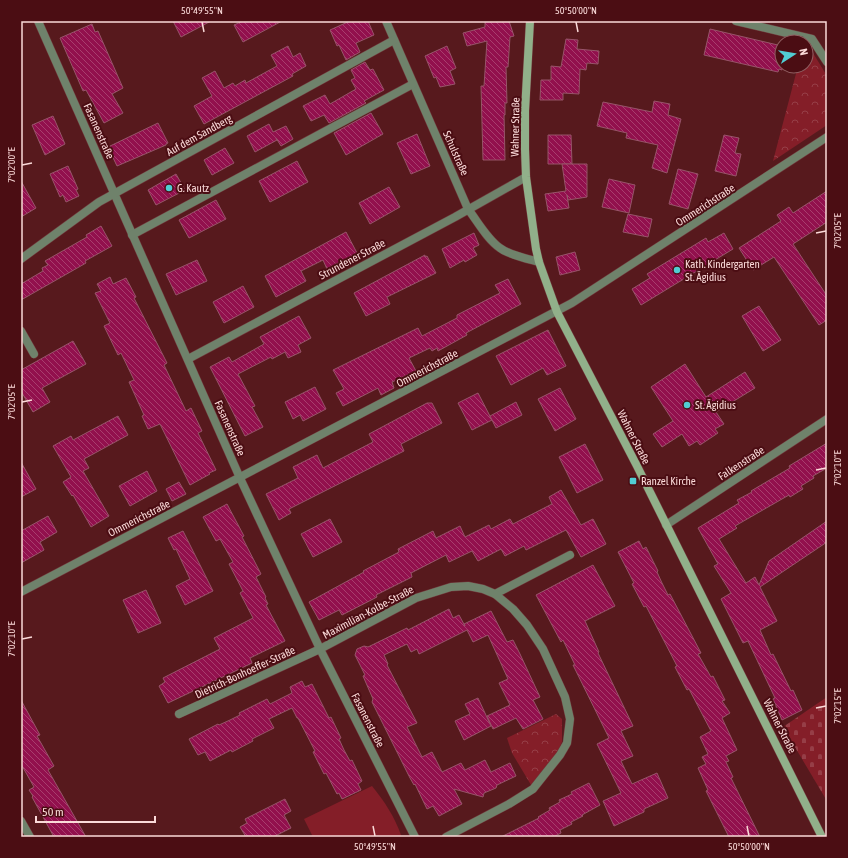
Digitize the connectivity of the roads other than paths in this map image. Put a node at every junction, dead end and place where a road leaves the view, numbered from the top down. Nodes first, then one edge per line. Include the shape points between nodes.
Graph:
1 (38, 21) edge
2 (386, 21) edge
3 (530, 21) edge
4 (740, 22) edge
5 (394, 40) junction
6 (827, 62) edge
7 (413, 84) junction
8 (827, 138) edge
9 (526, 177) junction
10 (114, 194) junction
11 (468, 209) junction
12 (132, 235) junction
13 (21, 259) edge
14 (539, 262) junction
15 (557, 312) junction
16 (21, 331) edge
17 (34, 354) dead end
18 (188, 359) junction
19 (827, 419) edge
20 (240, 478) junction
21 (666, 525) junction
22 (570, 555) dead end
23 (21, 592) edge
24 (495, 594) junction
25 (320, 649) junction
26 (179, 714) dead end
27 (21, 821) edge
28 (30, 837) edge
29 (415, 837) edge
30 (446, 837) edge
31 (822, 837) edge

1 - 10 street, Fasanenstraße
2 - 5 street, Schulstraße
3 - 9 street, Wahner Straße via 525,111
4 - 6 street via 812,39
5 - 7 street, Schulstraße
5 - 10 street, Auf dem Sandberg
7 - 11 street, Schulstraße
7 - 12 street
8 - 15 street, Ommerichstraße
9 - 11 street, Strundener Straße
9 - 14 street, Wahner Straße
10 - 12 street, Fasanenstraße
10 - 13 street, Auf dem Sandberg via 99,202
11 - 14 street, Schulstraße via 485,233 501,249
11 - 18 street, Strundener Straße
12 - 18 street, Fasanenstraße
14 - 15 street, Wahner Straße
15 - 20 street, Ommerichstraße
15 - 21 street, Wahner Straße
16 - 17 street
18 - 20 street, Fasanenstraße
19 - 21 street, Falkenstraße
20 - 23 street, Ommerichstraße
20 - 25 street, Fasanenstraße
21 - 31 street, Wahner Straße
22 - 24 street
24 - 25 street, Maximilian-Kolbe-Straße via 468,586 451,587 416,598
24 - 30 street, Maximilian-Kolbe-Straße via 527,625 543,649 564,697 570,719 567,743 533,789
25 - 26 street, Dietrich-Bonhoeffer-Straße
25 - 29 street, Fasanenstraße
27 - 28 street

